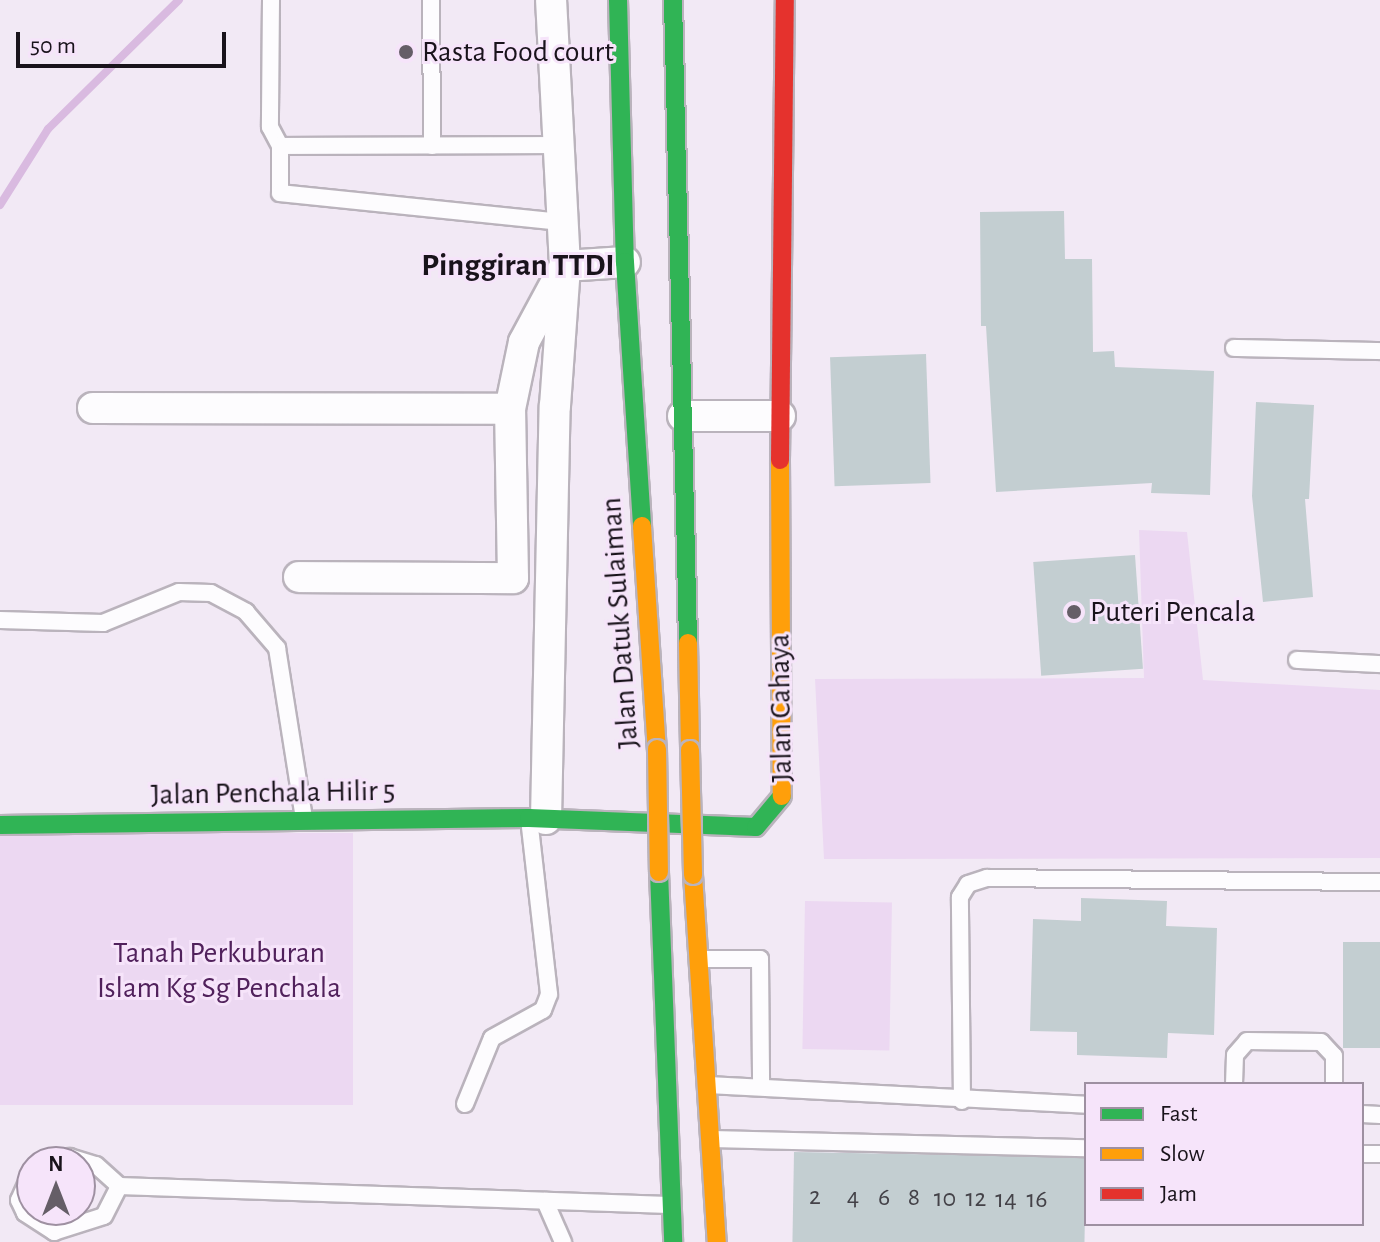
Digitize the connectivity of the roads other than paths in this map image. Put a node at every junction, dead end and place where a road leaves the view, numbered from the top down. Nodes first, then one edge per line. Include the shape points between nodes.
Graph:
1 (271, 0) edge
2 (431, 0) edge
3 (551, 0) edge
4 (618, 0) edge
5 (673, 0) edge
6 (785, 0) edge
7 (557, 145) junction
8 (280, 146) junction
9 (432, 146) junction
10 (561, 222) junction
11 (625, 262) junction
12 (565, 266) junction
13 (1234, 348) dead end
14 (1380, 351) edge
15 (93, 408) dead end
16 (510, 409) junction
17 (683, 416) junction
18 (780, 416) junction
19 (299, 577) dead end
20 (0, 620) edge
21 (1297, 660) dead end
22 (1380, 664) edge
23 (304, 819) junction
24 (538, 819) junction
25 (0, 825) edge
26 (1380, 882) edge
27 (698, 959) junction
28 (1234, 1082) edge
29 (1334, 1082) edge
30 (686, 1085) junction
31 (761, 1086) junction
32 (962, 1101) junction
33 (465, 1104) dead end
34 (1084, 1105) edge
35 (710, 1139) junction
36 (1084, 1148) edge
37 (96, 1165) edge
38 (119, 1186) junction
39 (545, 1201) junction
40 (693, 1205) junction
41 (96, 1219) edge
42 (45, 1226) edge
43 (73, 1226) edge
44 (563, 1242) edge
45 (673, 1242) edge
46 (717, 1242) edge

1 - 8 lane via 270,127
2 - 9 lane
3 - 7 street
4 - 11 main road, Jalan Datuk Sulaiman
5 - 17 main road, Jalan Datuk Sulaiman
6 - 18 main road, Jalan Cahaya
7 - 9 lane
7 - 10 street
8 - 9 lane
8 - 10 lane via 280,193
10 - 12 street
11 - 12 street
11 - 30 main road, Jalan Datuk Sulaiman, bridge via 657,749 659,872
12 - 16 street via 524,342
12 - 24 street
13 - 14 lane
15 - 16 street
16 - 19 street via 513,578
17 - 18 street
17 - 27 main road, Jalan Datuk Sulaiman, bridge
18 - 24 main road, Jalan Cahaya via 782,800 756,827
20 - 23 lane via 103,623 179,592 211,593 246,612 277,648
21 - 22 lane
23 - 24 main road, Jalan Penchala Hilir 5
23 - 25 main road, Jalan Penchala Hilir 5
24 - 33 lane via 549,994 543,1010 492,1038
26 - 32 lane via 987,878 968,884 960,897
27 - 30 main road, Jalan Datuk Sulaiman
27 - 31 lane via 760,959
28 - 29 lane via 1235,1055 1247,1041 1321,1042 1334,1056
30 - 31 lane
30 - 35 main road, Jalan Datuk Sulaiman
30 - 40 main road, Jalan Datuk Sulaiman
31 - 32 lane
32 - 34 lane
35 - 36 lane
35 - 40 main road, Jalan Datuk Sulaiman
37 - 38 lane
38 - 39 lane
38 - 41 lane via 104,1216
39 - 40 lane
39 - 44 lane
40 - 45 main road, Jalan Datuk Sulaiman
40 - 46 main road, Jalan Datuk Sulaiman
42 - 43 lane via 54,1232

